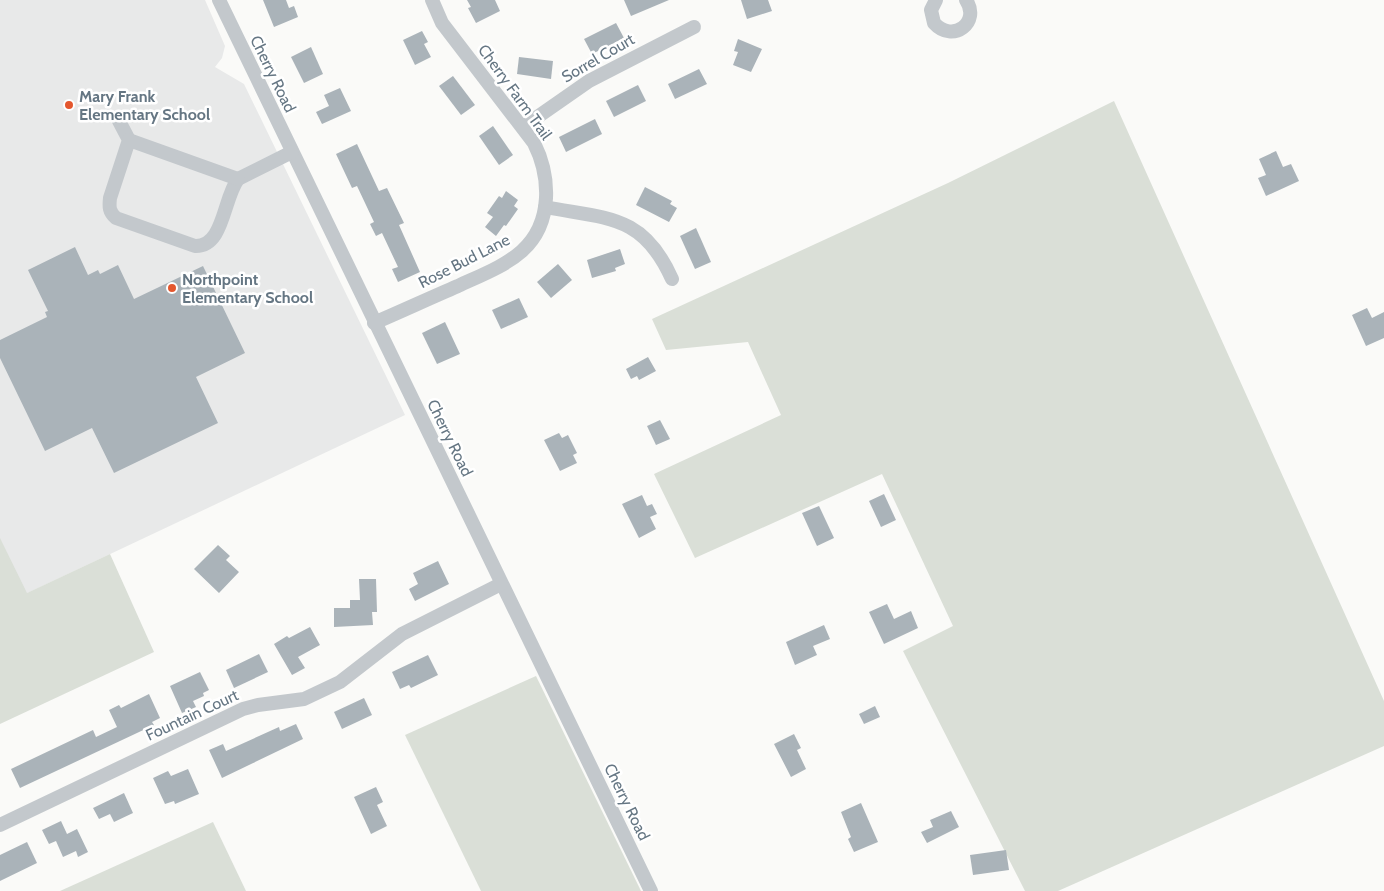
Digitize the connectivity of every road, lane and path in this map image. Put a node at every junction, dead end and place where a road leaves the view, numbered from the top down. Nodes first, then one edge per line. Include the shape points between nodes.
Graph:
1 (219, 0) edge
2 (432, 0) edge
3 (936, 0) edge
4 (966, 0) edge
5 (694, 27) dead end
6 (119, 121) dead end
7 (523, 127) junction
8 (129, 140) junction
9 (292, 152) junction
10 (238, 179) junction
11 (545, 207) junction
12 (672, 279) dead end
13 (374, 323) junction
14 (501, 584) junction
15 (0, 824) edge
16 (651, 891) edge

1 - 9 street, Cherry Road
2 - 7 street, Cherry Farm Trail via 442,23
3 - 4 street via 931,10 934,23 938,28 951,32 958,31 968,22 970,8
5 - 7 street, Sorrel Court via 590,81
6 - 8 street
7 - 11 street, Cherry Farm Trail via 541,158 545,175
8 - 10 street
8 - 10 street via 110,198 109,207 116,218 203,247 215,239 232,186
9 - 10 street
9 - 13 street, Cherry Road
11 - 12 street via 604,218 634,228 653,245
11 - 13 street, Rose Bud Lane via 534,239 512,259
13 - 14 street, Cherry Road
14 - 15 street, Fountain Court via 402,634 363,666 304,699 244,709
14 - 16 street, Cherry Road

